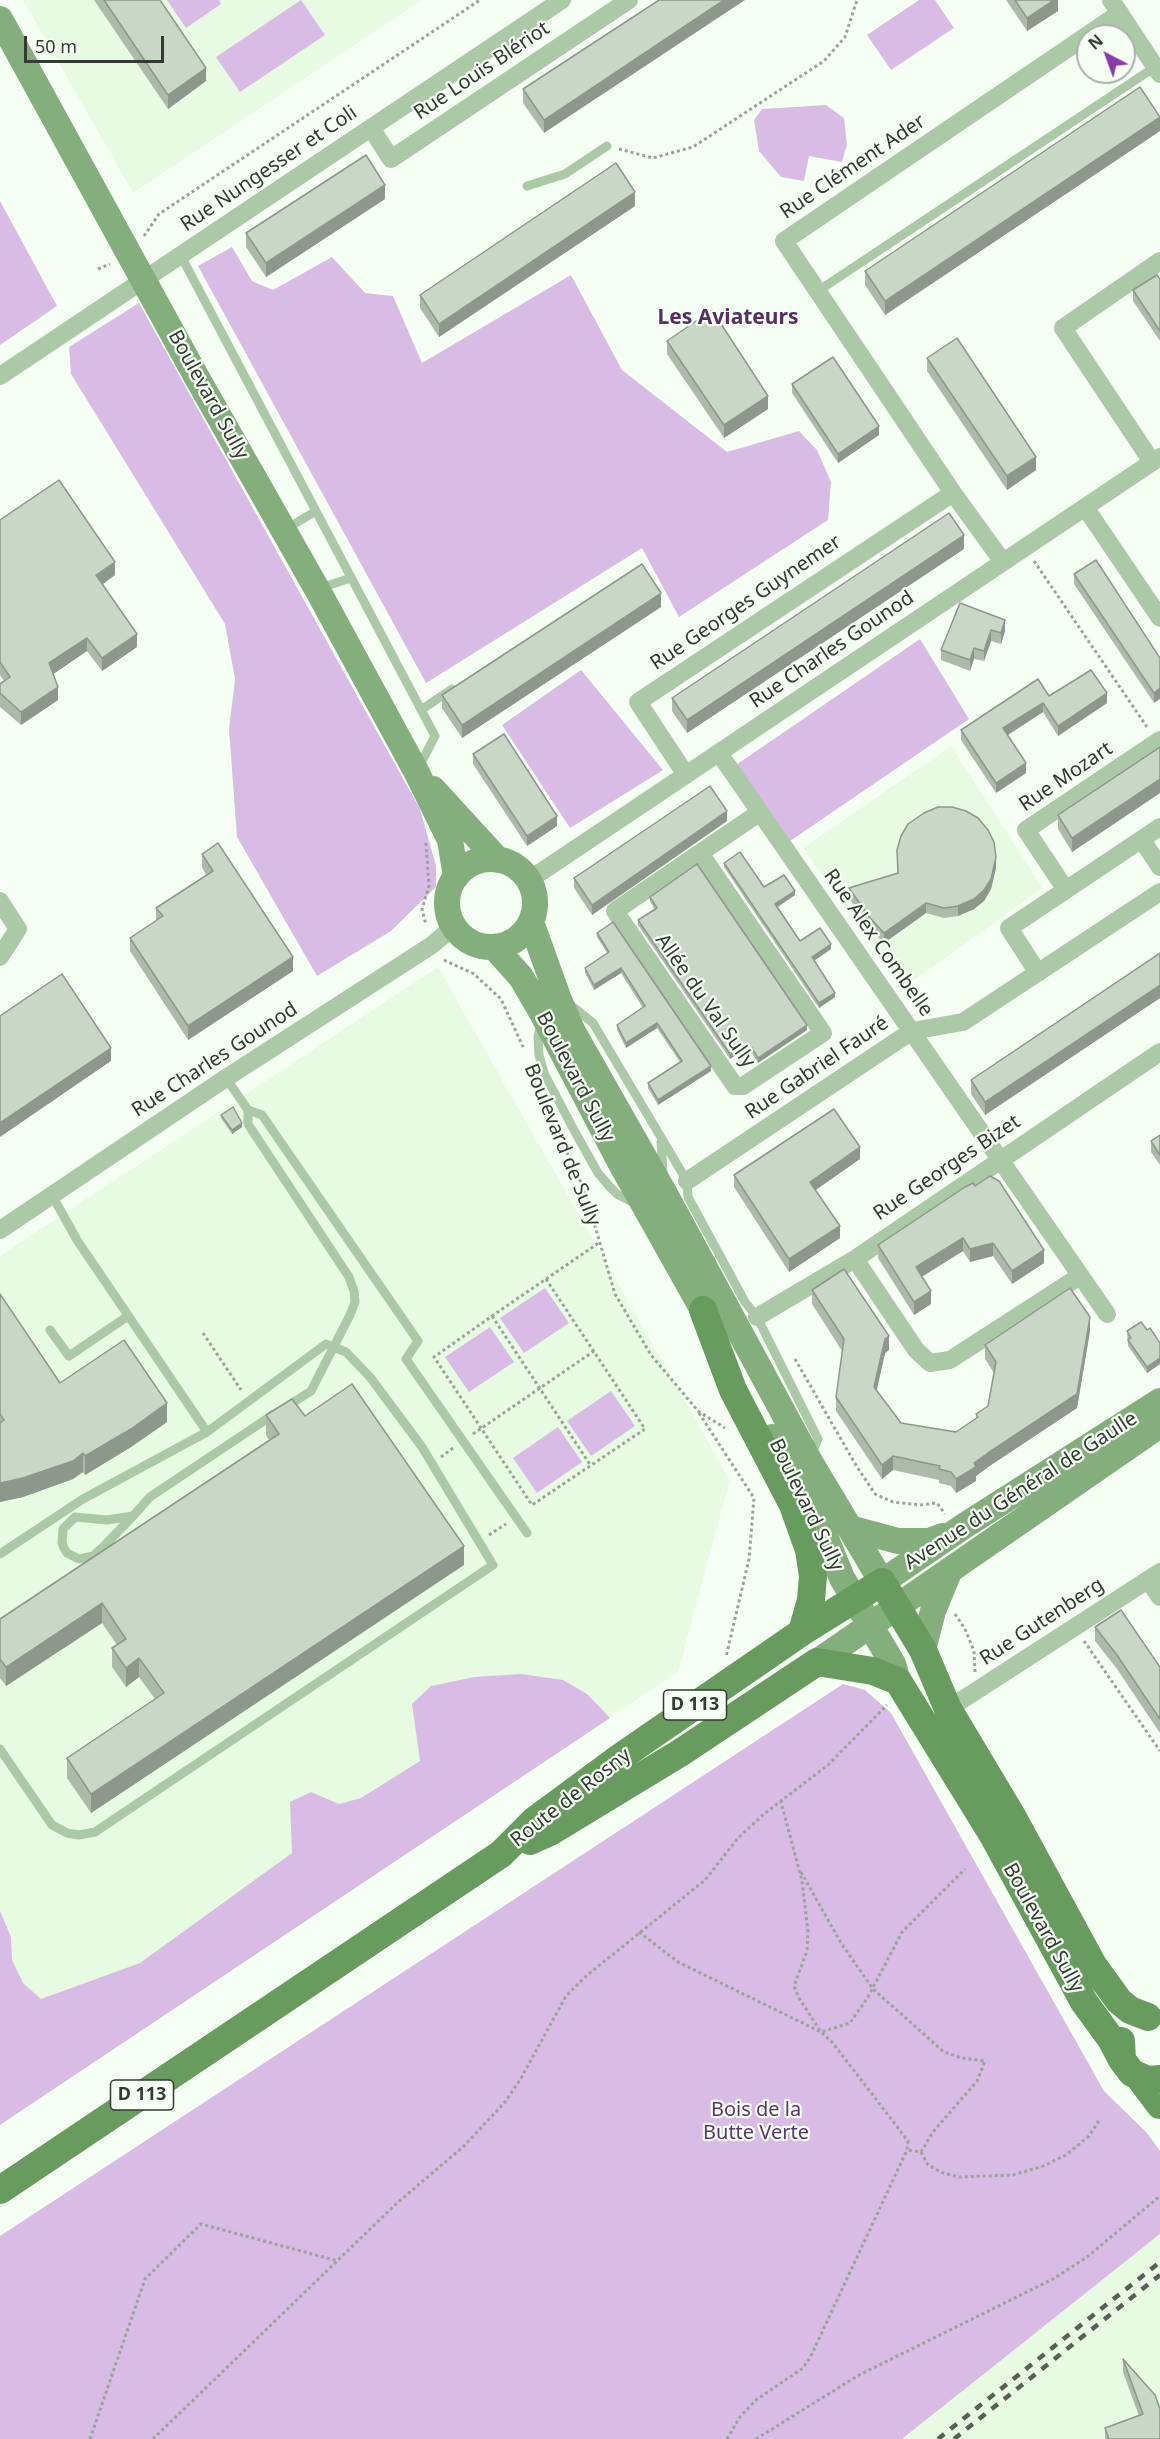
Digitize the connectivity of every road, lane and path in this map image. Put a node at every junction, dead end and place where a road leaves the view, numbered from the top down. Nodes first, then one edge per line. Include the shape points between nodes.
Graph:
1 (480, 0) edge
2 (562, 0) edge
3 (630, 0) edge
4 (857, 0) edge
5 (1115, 7) edge
6 (0, 19) edge
7 (1158, 70) edge
8 (371, 128) junction
9 (607, 146) joint
10 (527, 186) dead end
11 (130, 254) junction
12 (181, 256) junction
13 (1160, 261) edge
14 (98, 270) dead end
15 (144, 280) junction
16 (818, 291) junction
17 (0, 376) edge
18 (1156, 459) edge
19 (953, 493) junction
20 (1085, 507) junction
21 (316, 511) junction
22 (284, 530) junction
23 (1025, 547) junction
24 (1003, 562) junction
25 (351, 578) junction
26 (317, 590) junction
27 (1160, 618) edge
28 (461, 683) edge
29 (421, 710) junction
30 (1158, 741) edge
31 (719, 753) junction
32 (416, 771) junction
33 (686, 775) junction
34 (759, 813) junction
35 (1160, 827) edge
36 (426, 838) dead end
37 (1142, 840) junction
38 (700, 853) junction
39 (498, 860) junction
40 (1160, 867) edge
41 (456, 877) junction
42 (529, 880) junction
43 (1066, 890) junction
44 (1160, 892) edge
45 (0, 901) edge
46 (531, 922) junction
47 (454, 926) junction
48 (432, 945) junction
49 (494, 947) junction
50 (0, 957) edge
51 (1038, 973) junction
52 (550, 1006) junction
53 (912, 1031) junction
54 (526, 1055) dead end
55 (1157, 1060) edge
56 (226, 1078) junction
57 (248, 1110) junction
58 (549, 1116) dead end
59 (661, 1140) junction
60 (1000, 1159) junction
61 (52, 1195) junction
62 (666, 1195) junction
63 (0, 1230) edge
64 (600, 1242) junction
65 (855, 1259) junction
66 (1080, 1276) junction
67 (546, 1279) junction
68 (703, 1310) junction
69 (1107, 1314) dead end
70 (128, 1316) junction
71 (492, 1316) junction
72 (757, 1317) junction
73 (50, 1330) dead end
74 (203, 1333) dead end
75 (594, 1351) junction
76 (791, 1352) dead end
77 (540, 1388) junction
78 (242, 1392) dead end
79 (1160, 1401) edge
80 (698, 1411) junction
81 (1160, 1425) edge
82 (483, 1428) junction
83 (729, 1430) dead end
84 (207, 1432) junction
85 (465, 1440) dead end
86 (455, 1447) dead end
87 (437, 1459) dead end
88 (809, 1460) junction
89 (591, 1466) junction
90 (133, 1516) junction
91 (513, 1519) dead end
92 (850, 1528) junction
93 (957, 1530) junction
94 (527, 1533) dead end
95 (484, 1539) dead end
96 (0, 1554) edge
97 (949, 1572) junction
98 (1154, 1576) edge
99 (882, 1582) junction
100 (1160, 1597) edge
101 (854, 1599) junction
102 (897, 1607) junction
103 (954, 1613) dead end
104 (871, 1625) junction
105 (1076, 1629) junction
106 (802, 1632) junction
107 (923, 1650) junction
108 (725, 1660) dead end
109 (817, 1662) junction
110 (973, 1679) dead end
111 (894, 1692) junction
112 (948, 1709) junction
113 (0, 1749) edge
114 (1160, 1751) edge
115 (781, 1802) junction
116 (501, 1854) junction
117 (798, 1867) junction
118 (965, 1869) dead end
119 (638, 1932) junction
120 (873, 1989) junction
121 (1154, 2018) edge
122 (821, 2032) junction
123 (1140, 2072) edge
124 (1160, 2105) edge
125 (1100, 2119) dead end
126 (907, 2150) junction
127 (921, 2152) junction
128 (0, 2190) edge
129 (1160, 2196) edge
130 (338, 2261) junction
131 (90, 2439) edge
132 (153, 2439) edge
133 (727, 2439) edge
134 (756, 2439) edge

1 - 11 path via 159,214
2 - 8 street, Rue Nungesser et Coli
3 - 8 street, Rue Louis Blériot via 391,159
4 - 9 path via 845,37 824,61 693,147 654,158
5 - 7 street
5 - 16 street, Rue Clément Ader via 784,241
6 - 11 street, Boulevard Sully
7 - 16 lane
8 - 12 street, Rue Nungesser et Coli
9 - 10 lane via 565,174
11 - 14 path
11 - 15 street, Boulevard Sully
12 - 15 street, Rue Nungesser et Coli
12 - 21 lane
13 - 18 street via 1063,328
15 - 17 street, Rue Nungesser et Coli
15 - 22 street, Boulevard Sully
16 - 19 street, Rue Clément Ader
18 - 20 street, Rue Charles Gounod
19 - 24 street, Rue Clément Ader
19 - 33 street, Rue Georges Guynemer via 638,702
20 - 23 street, Rue Charles Gounod
20 - 27 street
21 - 22 lane
21 - 25 lane
22 - 26 street, Boulevard Sully
23 - 24 street, Rue Charles Gounod
23 - 30 path
24 - 31 street, Rue Charles Gounod
25 - 26 lane
25 - 29 lane
26 - 32 street, Boulevard Sully
28 - 29 lane
29 - 32 lane via 435,736
30 - 43 street, Rue Mozart via 1026,830
31 - 33 street, Rue Charles Gounod
31 - 34 street, Rue Alex Combelle
32 - 39 street
32 - 41 street via 450,840
33 - 42 street, Rue Charles Gounod
34 - 38 street, Allée du Val Sully
34 - 53 street, Rue Alex Combelle
35 - 37 street
36 - 48 path via 429,886 422,909
37 - 40 street
37 - 43 street
38 - 38 street, Allée du Val Sully via 823,1033 743,1086 735,1086 615,911
39 - 41 street via 475,862
39 - 42 street via 511,863
41 - 47 street via 447,902
42 - 46 street via 535,894
43 - 51 street via 1009,928
44 - 51 street, Rue Gabriel Fauré
45 - 50 street via 18,929
46 - 49 street via 516,940
46 - 52 street, Boulevard Sully
47 - 48 street, Rue Charles Gounod
47 - 49 street via 471,942
48 - 54 path, Boulevard de Sully via 443,960 474,974 501,999
48 - 56 street, Rue Charles Gounod
49 - 52 street, Boulevard Sully
51 - 53 street, Rue Gabriel Fauré via 963,1022
52 - 59 lane, Boulevard Sully via 575,1006 593,1023
52 - 62 street, Boulevard Sully
53 - 60 street, Rue Alex Combelle
53 - 62 street, Rue Gabriel Fauré
55 - 60 street, Rue Georges Bizet
56 - 57 lane
56 - 61 street, Rue Charles Gounod
57 - 90 lane via 248,1124 349,1277 355,1302 311,1391 150,1497
57 - 94 lane via 262,1115 418,1341 406,1359
58 - 64 path, Boulevard de Sully via 584,1189
59 - 62 lane
59 - 62 lane, Boulevard Sully
60 - 65 street, Rue Georges Bizet
60 - 66 street, Rue Alex Combelle
61 - 63 street, Rue Charles Gounod
61 - 70 lane
62 - 68 street, Boulevard Sully
62 - 72 lane, Boulevard Sully via 688,1197
62 - 88 street, Boulevard Sully
64 - 67 path
64 - 80 path, Boulevard de Sully via 615,1294 651,1355
65 - 66 street via 916,1350 930,1363 950,1360
65 - 72 street, Rue Georges Bizet
66 - 69 street, Rue Alex Combelle
67 - 71 path
67 - 75 path
68 - 101 street, Boulevard Sully via 804,1494
68 - 106 main road via 733,1390 793,1505 809,1550 813,1569 811,1600
70 - 73 lane via 69,1356
70 - 84 lane
71 - 77 path
71 - 82 path via 434,1357
72 - 88 lane, Boulevard Sully via 818,1439
74 - 78 path
75 - 77 path
75 - 89 path via 645,1429
76 - 93 path via 875,1494 893,1502 937,1503
77 - 82 path
77 - 89 path
79 - 93 street, Avenue du Général de Gaulle / D 113
80 - 83 path, Boulevard de Sully
80 - 108 path via 754,1498 749,1559
81 - 97 street, Avenue du Général de Gaulle / D 113
82 - 85 path
82 - 89 path via 532,1506
84 - 96 lane via 83,1499
84 - 113 lane via 326,1344 346,1352 370,1377 422,1447 494,1564 95,1832 79,1835 52,1825
86 - 87 path
88 - 92 street, Boulevard Sully
90 - 90 lane via 93,1556 79,1559 64,1548 63,1529 75,1517 107,1520
91 - 95 path
92 - 93 street via 880,1538 917,1542
92 - 99 street, Boulevard Sully
93 - 99 street, Avenue du Général de Gaulle / D 113
97 - 102 street, Avenue du Général de Gaulle / D 113
97 - 107 street
98 - 100 street
98 - 105 street, Rue Gutenberg
99 - 101 main road, D 113
99 - 102 main road, Boulevard Sully
101 - 104 street, Boulevard Sully
101 - 106 main road, Route de Rosny / D 113
102 - 104 street, D 113
102 - 107 main road, Boulevard Sully
103 - 110 path via 974,1651
104 - 109 street, Route de Rosny / D 113
104 - 111 street, Boulevard Sully via 893,1664
105 - 112 street, Rue Gutenberg
105 - 114 path
106 - 116 main road, Route de Rosny / D 113 via 589,1780 535,1820
107 - 112 main road, Boulevard Sully
109 - 111 main road via 873,1671
109 - 116 main road, Route de Rosny / D 113 via 680,1753 550,1832
111 - 115 path via 828,1765
111 - 123 main road, Boulevard Sully via 994,1837 1083,2002
112 - 121 main road, Boulevard Sully via 1097,1972 1130,2010
115 - 117 path
115 - 119 path via 738,1838 705,1880
116 - 128 main road, D 113
117 - 120 path
117 - 122 path via 805,1903 807,1951 794,1986
118 - 120 path via 902,1932
119 - 122 path via 678,1962
119 - 130 path via 566,1996 520,2080 486,2122
120 - 122 path via 850,2023
120 - 127 path via 944,2052 985,2061 977,2081
121 - 123 main road via 1131,2025 1121,2041
122 - 126 path via 908,2141
123 - 124 main road, Boulevard Sully
125 - 127 path via 1089,2136 1066,2155 1013,2175 959,2177 943,2173 928,2165
126 - 127 path
126 - 133 path via 810,2358 803,2368 756,2400
129 - 134 path via 1087,2257 1053,2279 859,2375
130 - 131 path via 201,2223 145,2279
130 - 132 path

